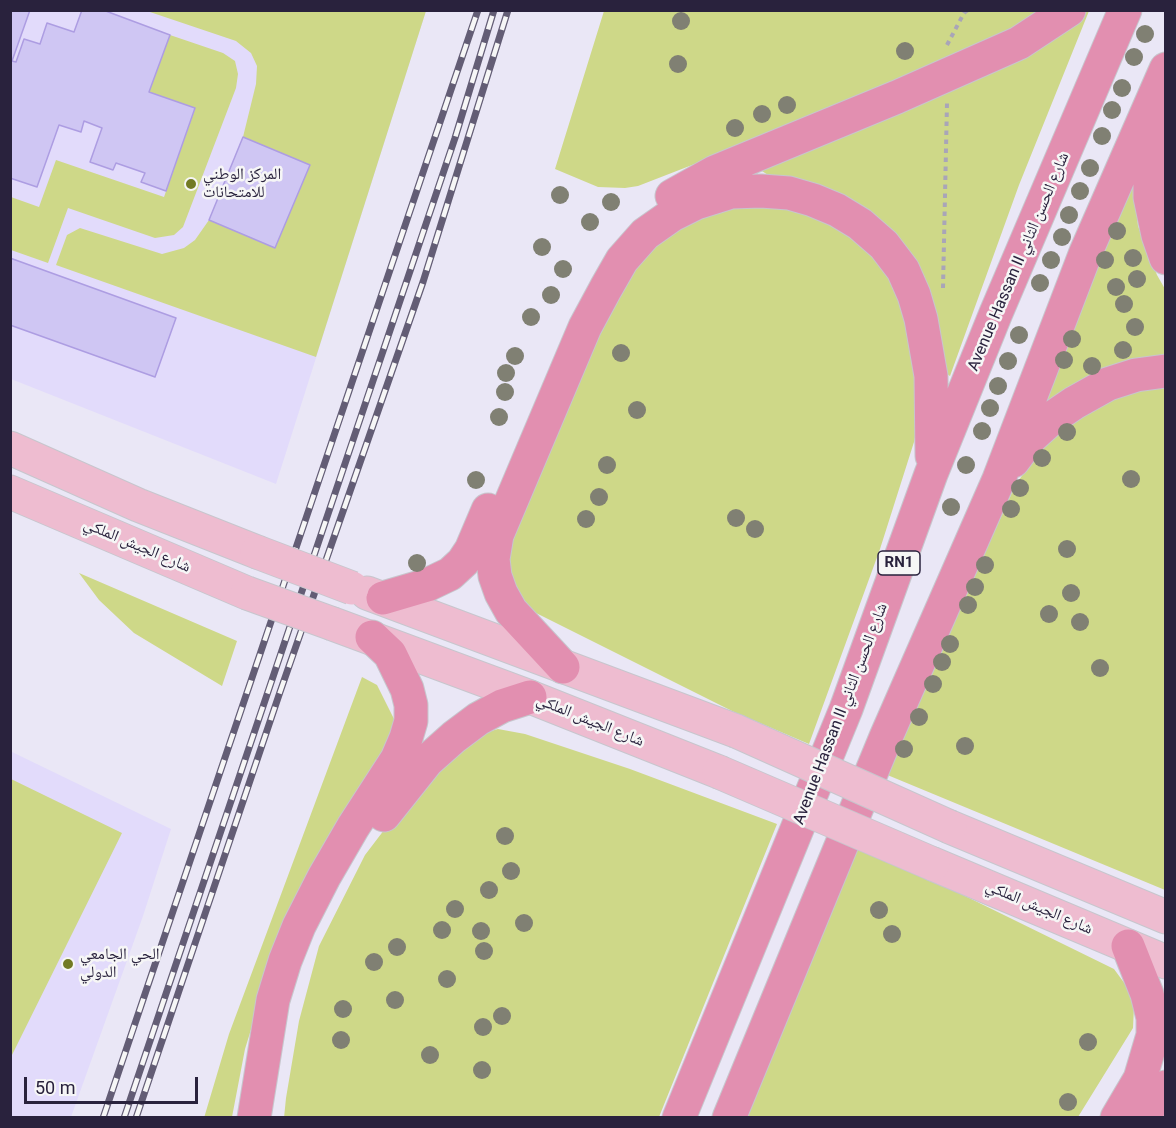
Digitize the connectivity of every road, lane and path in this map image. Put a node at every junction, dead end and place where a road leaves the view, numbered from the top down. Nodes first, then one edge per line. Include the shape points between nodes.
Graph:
1 (968, 10) edge
2 (1069, 10) edge
3 (1125, 10) edge
4 (1166, 69) edge
5 (948, 74) junction
6 (1151, 106) junction
7 (1166, 258) edge
8 (943, 288) dead end
9 (1166, 372) edge
10 (10, 448) edge
11 (931, 474) junction
12 (999, 478) junction
13 (10, 492) edge
14 (383, 598) junction
15 (372, 637) junction
16 (563, 667) junction
17 (530, 697) junction
18 (1166, 917) edge
19 (1128, 946) junction
20 (1166, 962) edge
21 (1166, 1088) edge
22 (733, 1113) edge
23 (254, 1118) edge
24 (272, 1118) edge
25 (679, 1118) edge
26 (1117, 1118) edge
27 (1140, 1118) edge

1 - 5 path via 947,44
2 - 5 highway via 1019,43
3 - 11 highway, Avenue Hassan II شارع الحسن الثاني / RN1
4 - 6 highway
5 - 8 path
5 - 14 highway via 715,172 643,212 596,260 577,295 463,562 450,574 427,585
6 - 7 highway via 1150,197
6 - 12 highway via 1086,252
9 - 12 highway via 1136,375 1108,384 1052,418 1031,437
10 - 14 main road, bridge via 138,506
11 - 16 highway via 932,400 927,348 914,295 903,270 884,245 837,210 789,193 731,192 672,215 645,234 606,288 585,327 497,535 493,559 501,593 511,611
11 - 25 highway, Avenue Hassan II شارع الحسن الثاني / RN1 via 846,709
12 - 22 highway via 886,737
13 - 15 main road, شارع الجيش الملكي, bridge via 247,593
14 - 16 main road
15 - 17 main road, شارع الجيش الملكي
15 - 23 highway via 390,654 407,689 411,721 397,759 324,877 285,961 273,1000
16 - 18 main road, bridge via 736,731 950,827
17 - 19 main road, شارع الجيش الملكي, bridge via 719,772
17 - 24 highway via 502,706 454,737 402,791 362,850 322,927 304,975 285,1039
19 - 20 main road, شارع الجيش الملكي
19 - 26 highway via 1153,1018 1153,1035 1140,1079
21 - 27 highway

